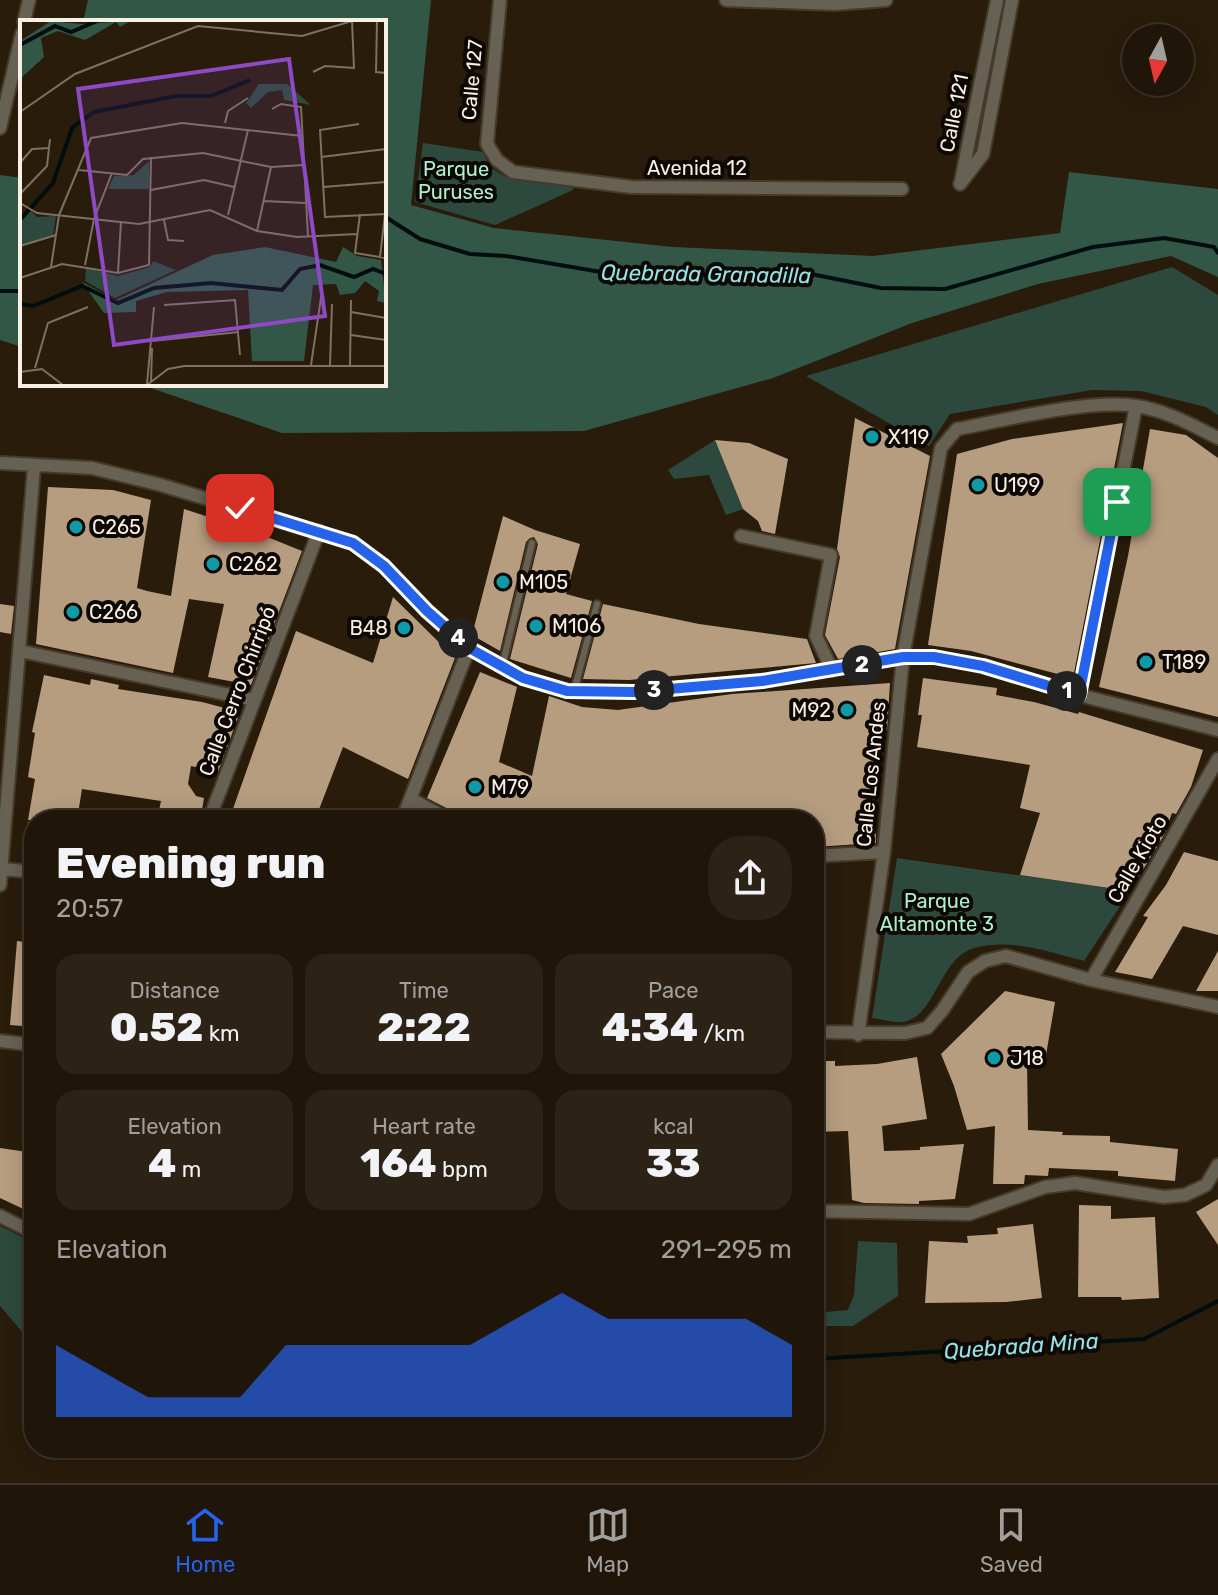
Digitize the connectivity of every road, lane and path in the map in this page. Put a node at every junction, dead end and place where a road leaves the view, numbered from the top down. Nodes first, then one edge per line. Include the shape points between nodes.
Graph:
1 (29, 0) edge
2 (500, 0) edge
3 (726, 0) edge
4 (886, 0) edge
5 (997, 0) edge
6 (1012, 0) edge
7 (836, 2) edge
8 (24, 20) edge
9 (20, 42) edge
10 (0, 128) edge
11 (497, 160) joint
12 (902, 189) dead end
13 (1136, 406) junction
14 (1218, 438) edge
15 (0, 463) edge
16 (34, 467) junction
17 (319, 531) junction
18 (741, 536) dead end
19 (532, 543) dead end
20 (597, 604) dead end
21 (469, 648) junction
22 (20, 651) junction
23 (903, 657) junction
24 (502, 667) junction
25 (832, 670) junction
26 (574, 691) junction
27 (1079, 695) junction
28 (254, 700) junction
29 (1218, 730) edge
30 (1218, 759) edge
31 (411, 799) junction
32 (213, 810) edge
33 (406, 810) edge
34 (431, 810) edge
35 (884, 852) junction
36 (824, 855) edge
37 (2, 869) edge
38 (24, 871) edge
39 (0, 885) edge
40 (1091, 980) junction
41 (1218, 1007) edge
42 (824, 1033) edge
43 (858, 1035) junction
44 (0, 1041) edge
45 (24, 1044) edge
46 (1218, 1165) edge
47 (824, 1211) edge
48 (0, 1216) edge
49 (24, 1228) edge

1 - 8 street
2 - 11 street, Calle 127 via 487,144
3 - 7 street
4 - 7 street
5 - 6 street, Calle 121 via 960,184 983,154
9 - 10 street
11 - 12 street, Avenida 12 via 513,172 631,187
13 - 14 street
13 - 23 street, Calle Los Andes via 1097,405 957,429 941,448
13 - 27 street
15 - 16 street
16 - 17 street via 92,468
16 - 22 street
17 - 21 street via 353,543 384,566
17 - 28 street, Calle Cerro Chirripó
18 - 25 street via 831,555 816,636
19 - 24 lane
20 - 26 lane
21 - 24 street
21 - 31 street
22 - 28 street
22 - 37 street
23 - 25 street
23 - 27 street via 983,666
23 - 35 street, Calle Los Andes
24 - 26 street
25 - 26 street via 634,692
27 - 29 street
28 - 32 street, Calle Cerro Chirripó
30 - 40 street, Calle Kioto
31 - 33 street
31 - 34 street
35 - 36 street
35 - 43 street, Calle Los Andes
37 - 38 street
37 - 39 street
40 - 41 street
40 - 43 street via 1006,956 968,972 927,1028
42 - 43 street
44 - 45 street
46 - 47 street via 1206,1185 1185,1195 1164,1197 1075,1183 1045,1187 969,1214
48 - 49 street

